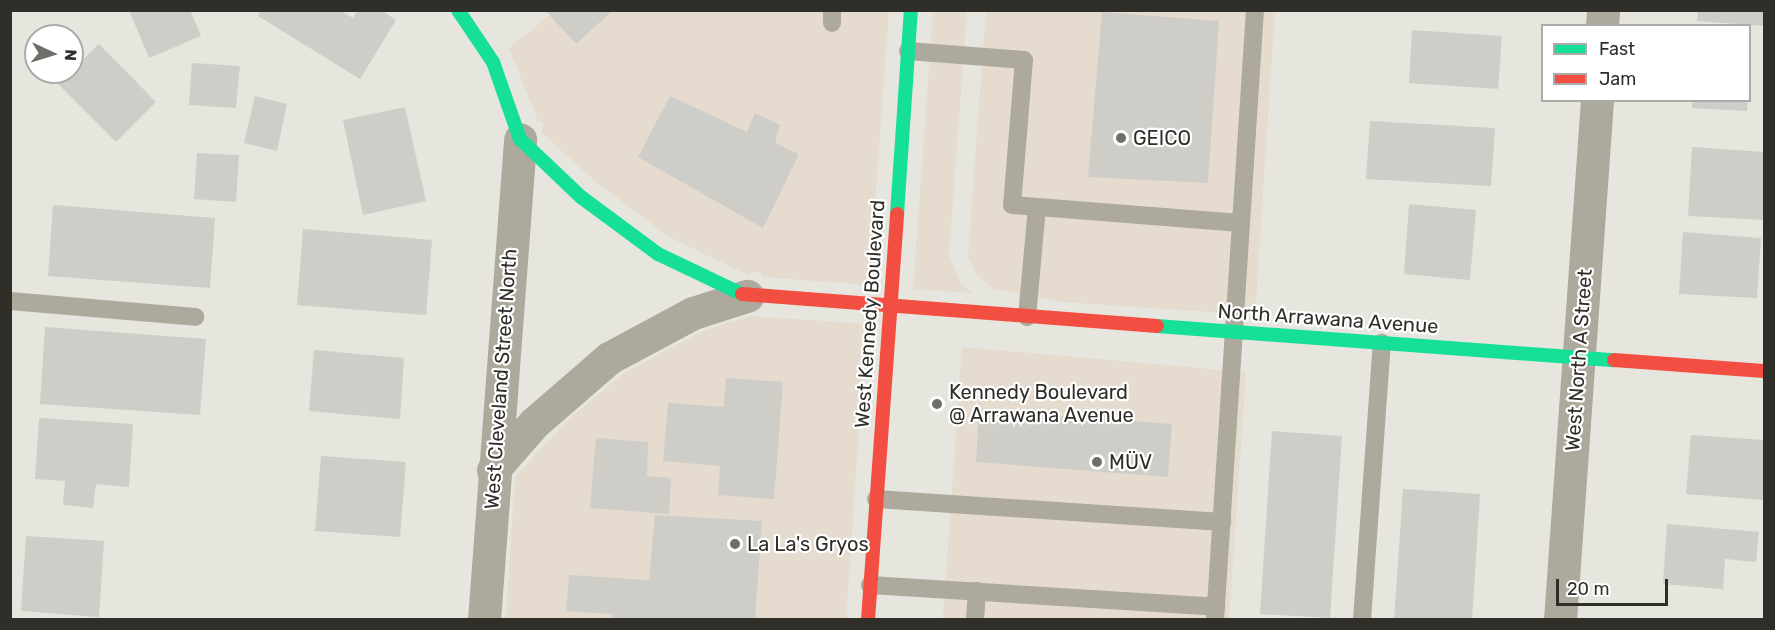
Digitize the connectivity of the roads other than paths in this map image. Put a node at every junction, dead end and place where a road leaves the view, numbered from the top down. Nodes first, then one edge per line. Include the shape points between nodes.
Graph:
1 (458, 10) edge
2 (911, 10) edge
3 (1255, 10) edge
4 (908, 51) junction
5 (1597, 102) edge
6 (520, 139) junction
7 (1037, 207) junction
8 (1240, 223) junction
9 (747, 296) junction
10 (10, 301) edge
11 (890, 306) junction
12 (195, 317) dead end
13 (1027, 317) junction
14 (1236, 332) junction
15 (1382, 343) junction
16 (1580, 355) junction
17 (1764, 371) edge
18 (493, 470) junction
19 (876, 499) junction
20 (1222, 522) junction
21 (870, 585) junction
22 (976, 591) junction
23 (1216, 613) edge
24 (484, 620) edge
25 (868, 620) edge
26 (975, 620) edge
27 (1362, 620) edge
28 (1560, 620) edge

1 - 6 street via 493,62
2 - 4 street, West Kennedy Boulevard
3 - 8 lane
4 - 7 lane via 1024,60 1012,205
4 - 11 street, West Kennedy Boulevard
5 - 16 street, West North A Street
6 - 9 street via 581,197 658,254
6 - 18 street, West Cleveland Street North
7 - 8 lane
7 - 13 lane
8 - 14 lane
9 - 11 street, North Arrawana Avenue
9 - 18 street via 693,313 609,358 534,423
10 - 12 lane
11 - 13 street, North Arrawana Avenue
11 - 19 street, West Kennedy Boulevard
13 - 14 street, North Arrawana Avenue
14 - 15 street, North Arrawana Avenue
14 - 20 lane
15 - 16 street, North Arrawana Avenue
15 - 27 lane
16 - 17 street, North Arrawana Avenue
16 - 28 street, West North A Street
18 - 24 street, West Cleveland Street North
19 - 20 lane
19 - 21 street, West Kennedy Boulevard
20 - 23 lane
21 - 22 lane
21 - 25 street, West Kennedy Boulevard
22 - 23 lane
22 - 26 lane

